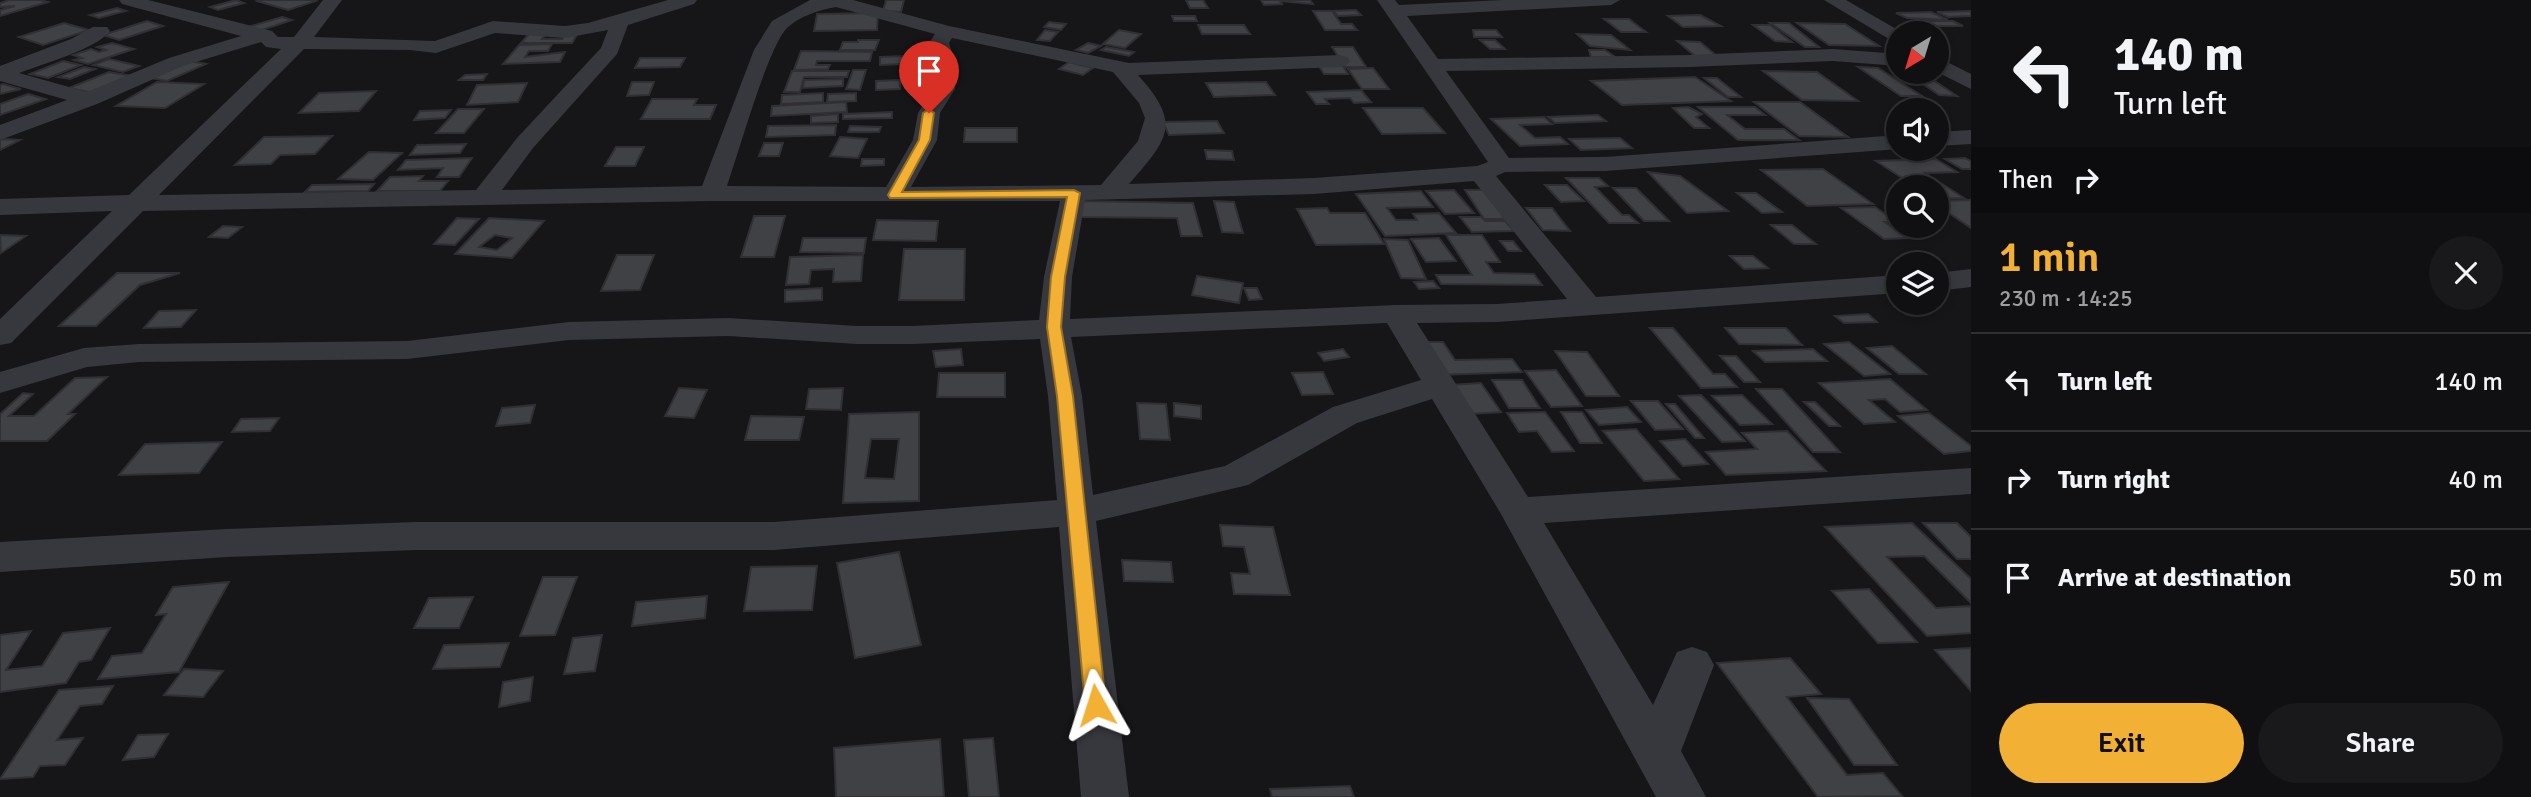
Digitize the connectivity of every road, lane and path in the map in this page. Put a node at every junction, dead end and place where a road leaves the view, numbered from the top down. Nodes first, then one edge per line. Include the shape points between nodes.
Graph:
1 (128, 0) edge
2 (333, 0) edge
3 (661, 0) edge
4 (688, 0) edge
5 (1450, 0) edge
6 (1611, 0) edge
7 (1833, 0) edge
8 (1543, 2) edge
9 (1390, 6) edge
10 (1495, 6) junction
11 (620, 22) junction
12 (100, 31) dead end
13 (947, 31) junction
14 (1886, 31) edge
15 (265, 35) junction
16 (300, 42) junction
17 (1886, 59) edge
18 (1340, 61) dead end
19 (1431, 65) junction
20 (1121, 68) junction
21 (1950, 71) edge
22 (0, 73) edge
23 (1971, 83) edge
24 (89, 99) junction
25 (0, 133) edge
26 (1971, 137) edge
27 (1949, 138) edge
28 (1886, 143) edge
29 (1491, 169) junction
30 (712, 193) junction
31 (1091, 193) junction
32 (894, 195) junction
33 (483, 198) junction
34 (138, 201) junction
35 (0, 207) edge
36 (1971, 278) edge
37 (1949, 281) edge
38 (1886, 285) edge
39 (1589, 307) junction
40 (1396, 314) junction
41 (1054, 327) junction
42 (0, 336) edge
43 (0, 383) edge
44 (1440, 385) junction
45 (1971, 481) edge
46 (1518, 511) junction
47 (1077, 512) junction
48 (0, 556) edge
49 (1692, 665) dead end
50 (1656, 754) junction
51 (1105, 797) edge
52 (1682, 797) edge

1 - 15 street
2 - 16 street
3 - 11 street
4 - 11 street
5 - 10 street
6 - 8 street
7 - 14 street
8 - 10 street
9 - 10 street
9 - 19 street
11 - 16 street via 565,32 493,27 436,47
11 - 33 street via 610,50 525,143
12 - 22 street
13 - 20 street
13 - 30 street via 835,1 810,6 779,25 764,50
13 - 32 street via 939,43 947,68 944,89 929,113 925,140
15 - 16 street via 273,43
15 - 24 street via 176,62
16 - 34 street
17 - 19 street via 1833,55
18 - 20 street
19 - 29 street
20 - 31 street via 1153,108 1152,139
21 - 23 street
22 - 24 street
24 - 25 street
26 - 27 street
28 - 29 street
29 - 31 street via 1314,186
29 - 39 street
30 - 32 street
30 - 33 street
31 - 32 street
31 - 41 street via 1058,277
33 - 34 street
34 - 35 street
34 - 42 street
36 - 37 street
38 - 39 street
39 - 40 street
40 - 41 street
40 - 44 street
41 - 43 street via 898,335 728,327 621,329 407,350 139,353 84,358
41 - 47 street
44 - 46 street
44 - 47 street via 1345,415 1235,476
45 - 46 street
46 - 50 street
47 - 48 street via 774,536 402,537
47 - 51 street
49 - 50 street
50 - 52 street

